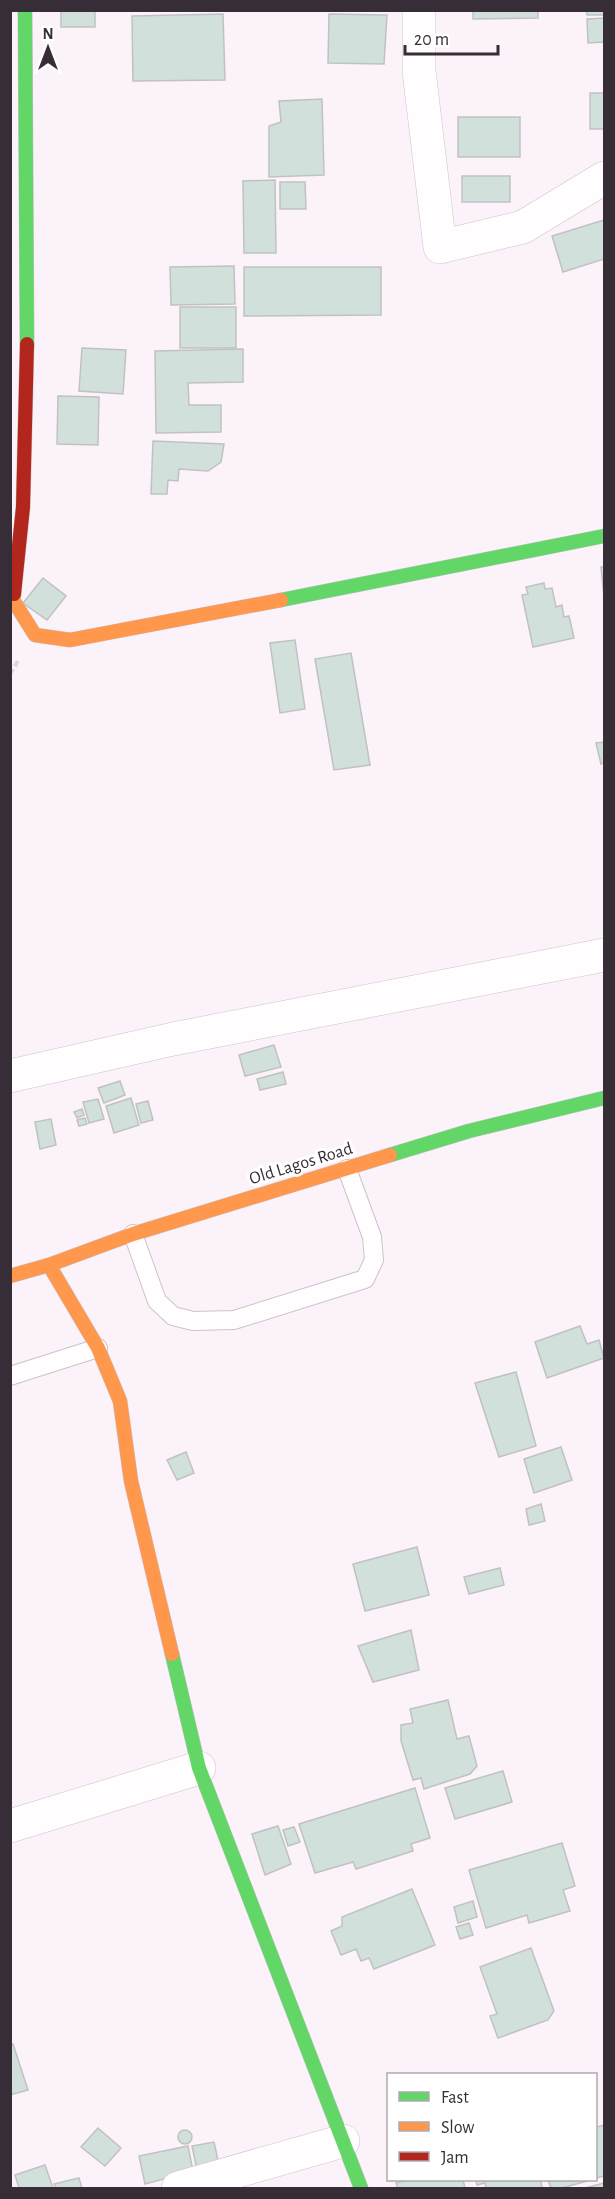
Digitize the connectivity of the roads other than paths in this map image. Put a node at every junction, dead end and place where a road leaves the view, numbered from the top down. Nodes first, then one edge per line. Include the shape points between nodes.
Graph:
1 (25, 10) edge
2 (419, 10) edge
3 (604, 177) edge
4 (604, 536) edge
5 (604, 955) edge
6 (10, 1076) edge
7 (604, 1098) edge
8 (346, 1169) junction
9 (133, 1234) junction
10 (49, 1265) junction
11 (10, 1276) edge
12 (98, 1348) junction
13 (10, 1376) edge
14 (199, 1768) junction
15 (10, 1826) edge
16 (343, 2140) junction
17 (178, 2188) edge
18 (361, 2188) edge

1 - 4 street via 28,296 24,495 13,600 35,635 70,640 119,632
2 - 3 street via 419,71 440,247 523,227
5 - 6 street via 173,1039
7 - 8 street, Old Lagos Road via 469,1131
8 - 9 street, Old Lagos Road
8 - 9 lane via 372,1237 374,1260 365,1279 234,1320 194,1321 173,1316 157,1300
9 - 10 street, Old Lagos Road
10 - 11 street, Old Lagos Road
10 - 12 street
12 - 13 lane
12 - 14 street via 120,1401 131,1481
14 - 15 street
14 - 16 street
16 - 17 street
16 - 18 street

